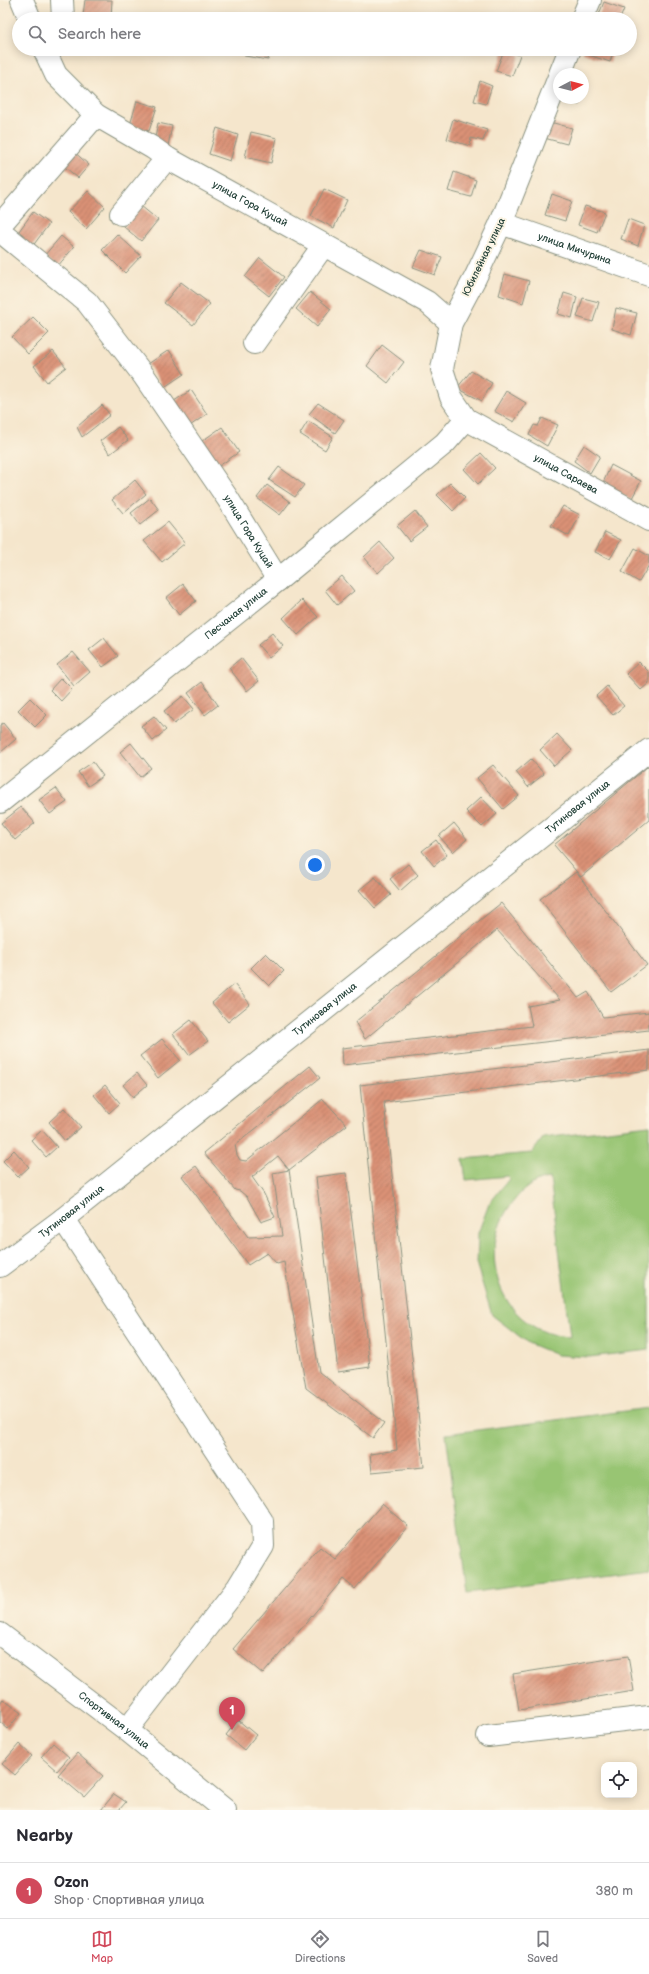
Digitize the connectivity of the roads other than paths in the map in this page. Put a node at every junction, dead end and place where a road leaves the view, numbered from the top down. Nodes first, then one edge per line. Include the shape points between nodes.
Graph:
1 (22, 0) edge
2 (62, 0) edge
3 (590, 0) edge
4 (27, 12) edge
5 (63, 12) edge
6 (585, 12) edge
7 (47, 56) edge
8 (60, 56) edge
9 (567, 56) edge
10 (562, 68) edge
11 (56, 75) junction
12 (553, 92) edge
13 (96, 115) junction
14 (167, 158) junction
15 (121, 214) dead end
16 (501, 223) junction
17 (0, 224) edge
18 (0, 231) edge
19 (323, 246) junction
20 (649, 274) edge
21 (451, 324) junction
22 (254, 343) dead end
23 (474, 424) junction
24 (649, 520) edge
25 (278, 580) junction
26 (649, 750) edge
27 (0, 802) edge
28 (63, 1219) junction
29 (0, 1266) edge
30 (0, 1634) edge
31 (649, 1716) edge
32 (127, 1730) junction
33 (488, 1736) dead end
34 (225, 1810) edge

1 - 4 street
2 - 5 street
3 - 6 street
7 - 11 street, улица Гора Куцай
8 - 11 street
9 - 10 street
11 - 13 street, улица Гора Куцай
12 - 16 street, Юбилейная улица
13 - 14 street, улица Гора Куцай
13 - 17 street
14 - 15 street
14 - 19 street, улица Гора Куцай
16 - 20 street, улица Мичурина
16 - 21 street, Юбилейная улица
18 - 25 street, улица Гора Куцай via 87,302 144,376 228,499
19 - 21 street, улица Гора Куцай via 426,302
19 - 22 street
21 - 23 street, Юбилейная улица via 442,369 451,397
23 - 24 street, улица Сараева
23 - 25 street, Песчаная улица via 445,444
25 - 27 street, Песчаная улица
26 - 28 street, Тутиновая улица
28 - 29 street, Тутиновая улица
28 - 32 street via 262,1521 263,1546 238,1587
30 - 32 street, Спортивная улица
31 - 33 street
32 - 34 street, Спортивная улица

